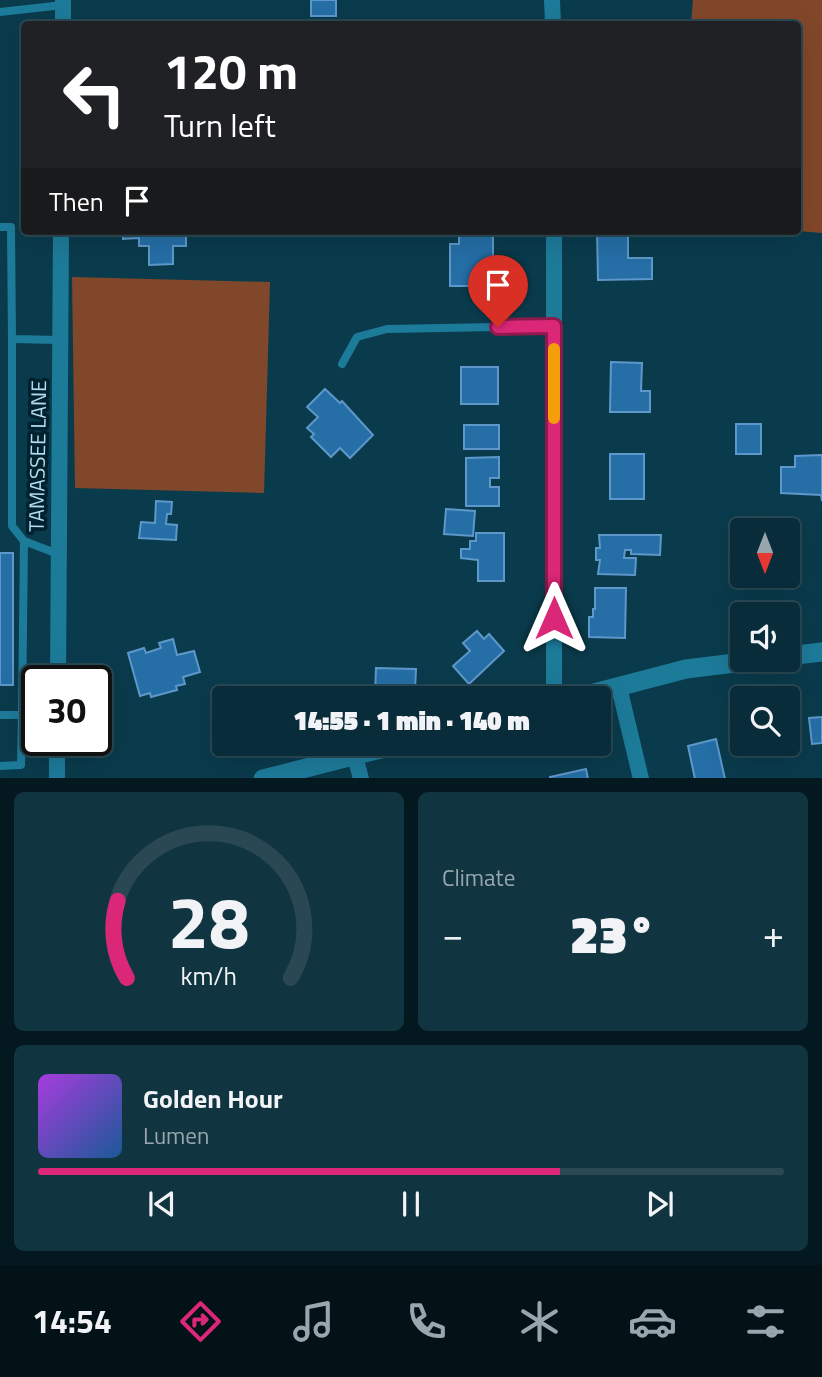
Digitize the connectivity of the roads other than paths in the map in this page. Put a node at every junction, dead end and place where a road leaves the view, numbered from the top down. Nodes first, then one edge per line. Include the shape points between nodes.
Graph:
1 (552, 0) edge
2 (63, 3) edge
3 (0, 12) edge
4 (63, 21) edge
5 (553, 21) edge
6 (0, 227) edge
7 (61, 235) edge
8 (554, 235) edge
9 (554, 326) junction
10 (12, 339) junction
11 (60, 340) junction
12 (342, 364) dead end
13 (24, 541) junction
14 (58, 554) junction
15 (822, 652) edge
16 (800, 655) edge
17 (730, 664) edge
18 (23, 665) edge
19 (58, 665) edge
20 (554, 686) edge
21 (620, 687) junction
22 (611, 689) edge
23 (0, 715) edge
24 (21, 715) edge
25 (21, 756) edge
26 (57, 756) edge
27 (355, 756) joint
28 (0, 766) edge
29 (57, 778) edge
30 (267, 778) edge
31 (361, 778) edge
32 (641, 778) edge

1 - 5 street
2 - 3 lane
2 - 4 street
6 - 10 lane via 11,227
7 - 11 street, TAMASSEE LANE
8 - 9 street
9 - 12 lane via 387,330 357,337
9 - 20 street
10 - 11 lane
10 - 13 lane via 12,526
11 - 14 street, TAMASSEE LANE
13 - 14 lane
13 - 18 lane
14 - 19 street, TAMASSEE LANE
15 - 16 street
17 - 21 street
21 - 22 street
21 - 32 street
23 - 24 lane
25 - 28 lane via 21,765
26 - 29 street
27 - 30 street
27 - 31 street

